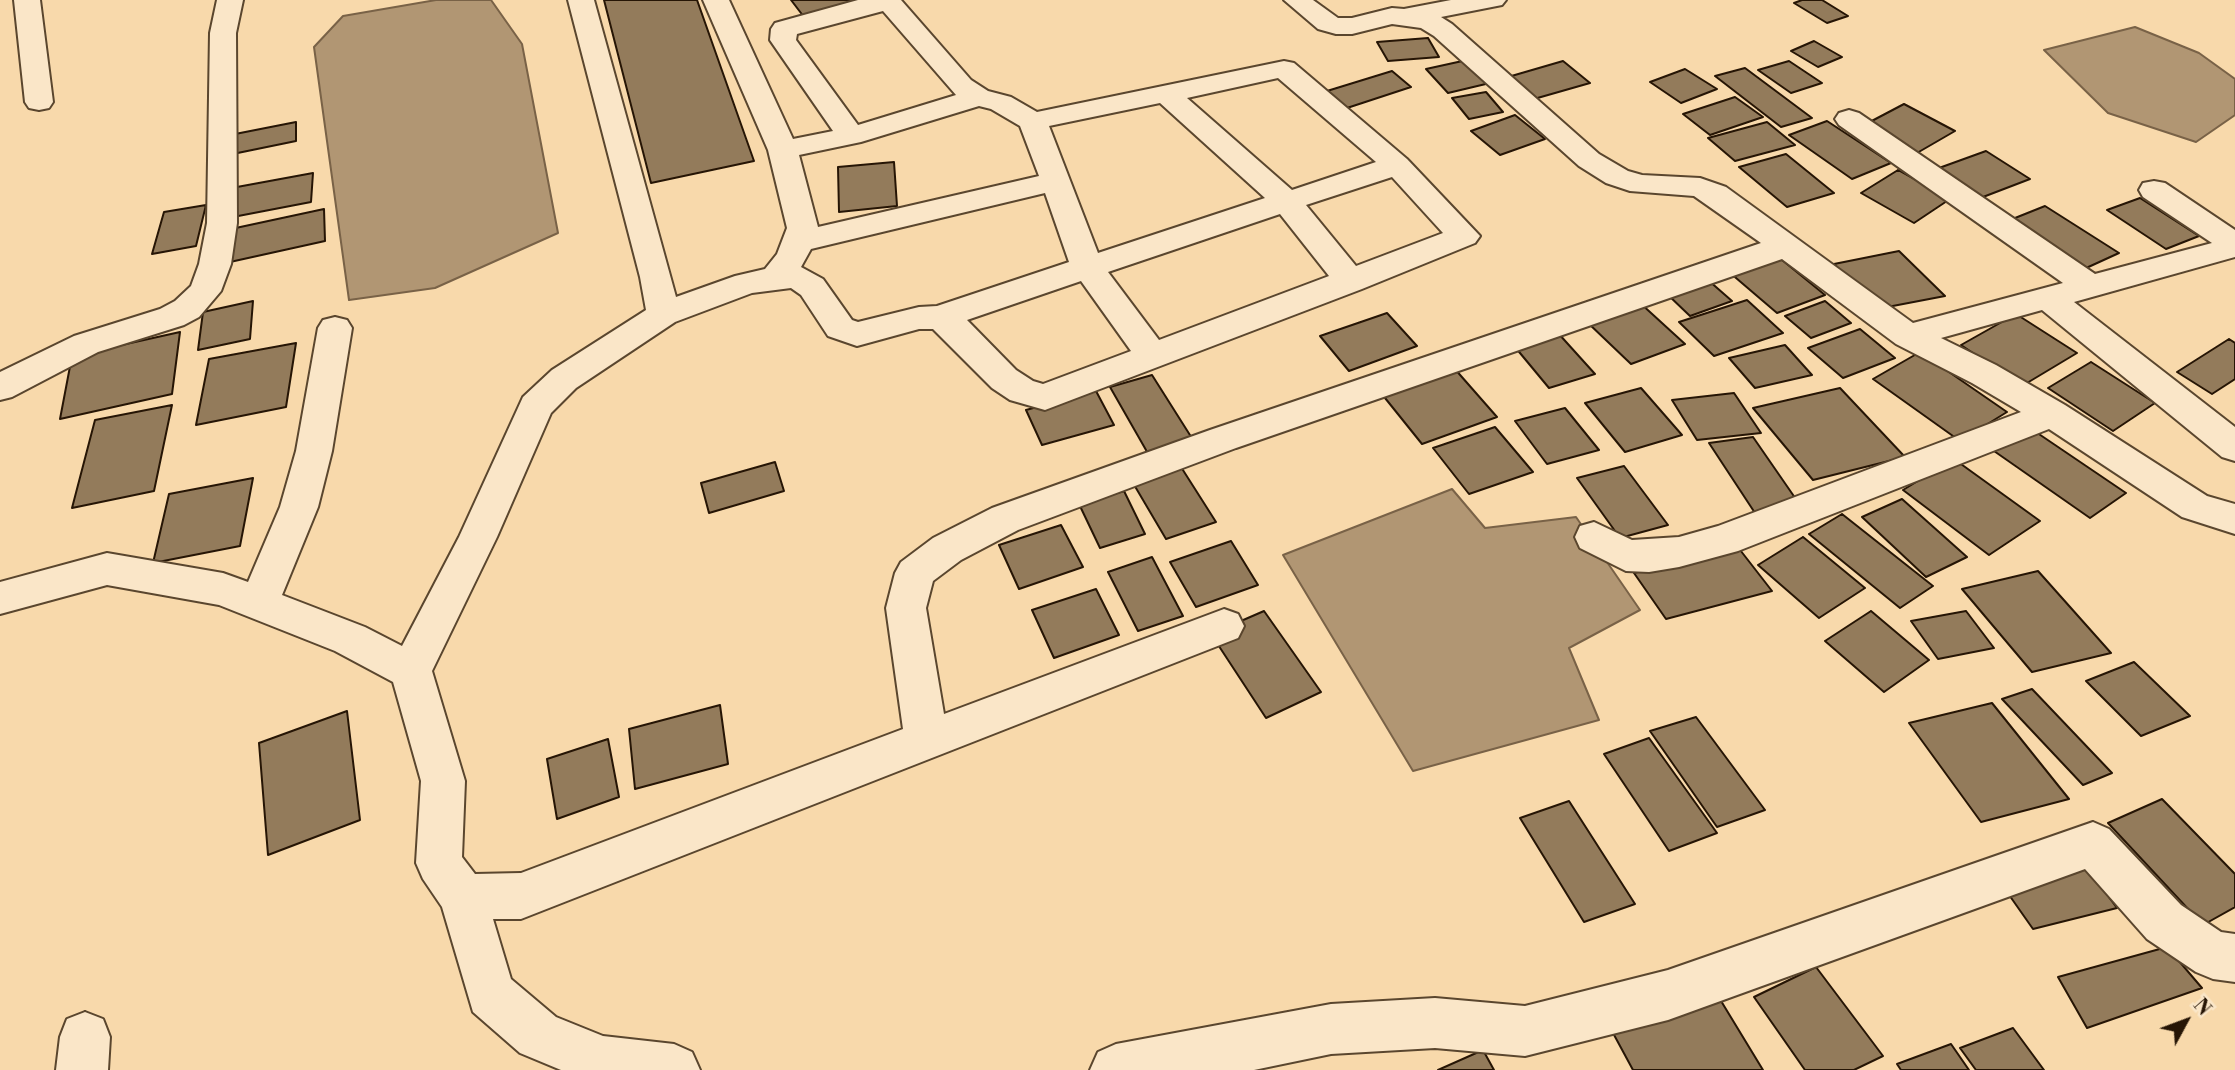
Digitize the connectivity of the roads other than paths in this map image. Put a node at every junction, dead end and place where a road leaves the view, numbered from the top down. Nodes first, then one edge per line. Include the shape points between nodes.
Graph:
1 (27, 0) edge
2 (230, 0) edge
3 (581, 0) edge
4 (716, 0) edge
5 (1297, 0) edge
6 (1493, 0) edge
7 (1407, 16) junction
8 (1166, 94) junction
9 (978, 97) junction
10 (39, 102) dead end
11 (1849, 118) dead end
12 (1034, 121) junction
13 (851, 136) junction
14 (783, 150) junction
15 (1397, 165) junction
16 (1054, 182) junction
17 (2154, 190) dead end
18 (1286, 201) junction
19 (798, 242) junction
20 (2235, 245) edge
21 (1783, 247) junction
22 (1087, 267) junction
23 (776, 278) junction
24 (1351, 281) junction
25 (2088, 285) junction
26 (2047, 297) junction
27 (939, 317) junction
28 (648, 324) junction
29 (335, 328) dead end
30 (1909, 336) junction
31 (1153, 357) junction
32 (0, 388) edge
33 (2052, 414) junction
34 (2235, 447) edge
35 (2235, 519) edge
36 (1594, 537) dead end
37 (0, 598) edge
38 (260, 603) junction
39 (1224, 626) dead end
40 (411, 671) junction
41 (926, 740) junction
42 (463, 897) junction
43 (2235, 958) edge
44 (674, 1070) edge
45 (1116, 1070) edge

1 - 10 street
2 - 32 street via 223,33 222,223 205,291 172,317 86,344
3 - 28 street via 656,277
4 - 14 street
5 - 7 street via 1336,26
6 - 7 street
7 - 21 street via 1443,30 1589,160 1617,177 1641,184 1700,187 1730,202
8 - 12 street
8 - 15 street via 1284,69
8 - 18 street
9 - 12 street
9 - 13 street
9 - 13 street via 961,86 890,3 784,29 783,40
11 - 25 street
12 - 16 street
13 - 14 street
14 - 19 street via 803,228
15 - 18 street
15 - 24 street via 1464,236
16 - 19 street
16 - 22 street
17 - 20 street
18 - 22 street
18 - 24 street
19 - 23 street
20 - 25 street
21 - 30 street
21 - 41 street via 1223,439 1005,519 947,549 915,573 906,608
22 - 27 street
22 - 31 street
23 - 27 street via 798,278 812,287 841,328 857,334
23 - 28 street via 746,284
24 - 31 street
25 - 26 street
26 - 30 street
26 - 34 street
27 - 31 street via 1004,379 1022,391 1045,397
28 - 40 street via 564,379 536,406
29 - 38 street via 314,451 299,507
30 - 33 street
33 - 35 street via 2194,507
33 - 36 street via 1724,540 1649,556 1626,555
37 - 38 street via 107,569 223,589
38 - 40 street via 351,639
39 - 41 street
40 - 42 street via 443,781 439,863
41 - 42 street via 521,896
42 - 44 street via 491,993 538,1035 603,1062
43 - 45 street via 2213,955 2164,922 2093,844 1668,995 1525,1031 1434,1023 1331,1029

